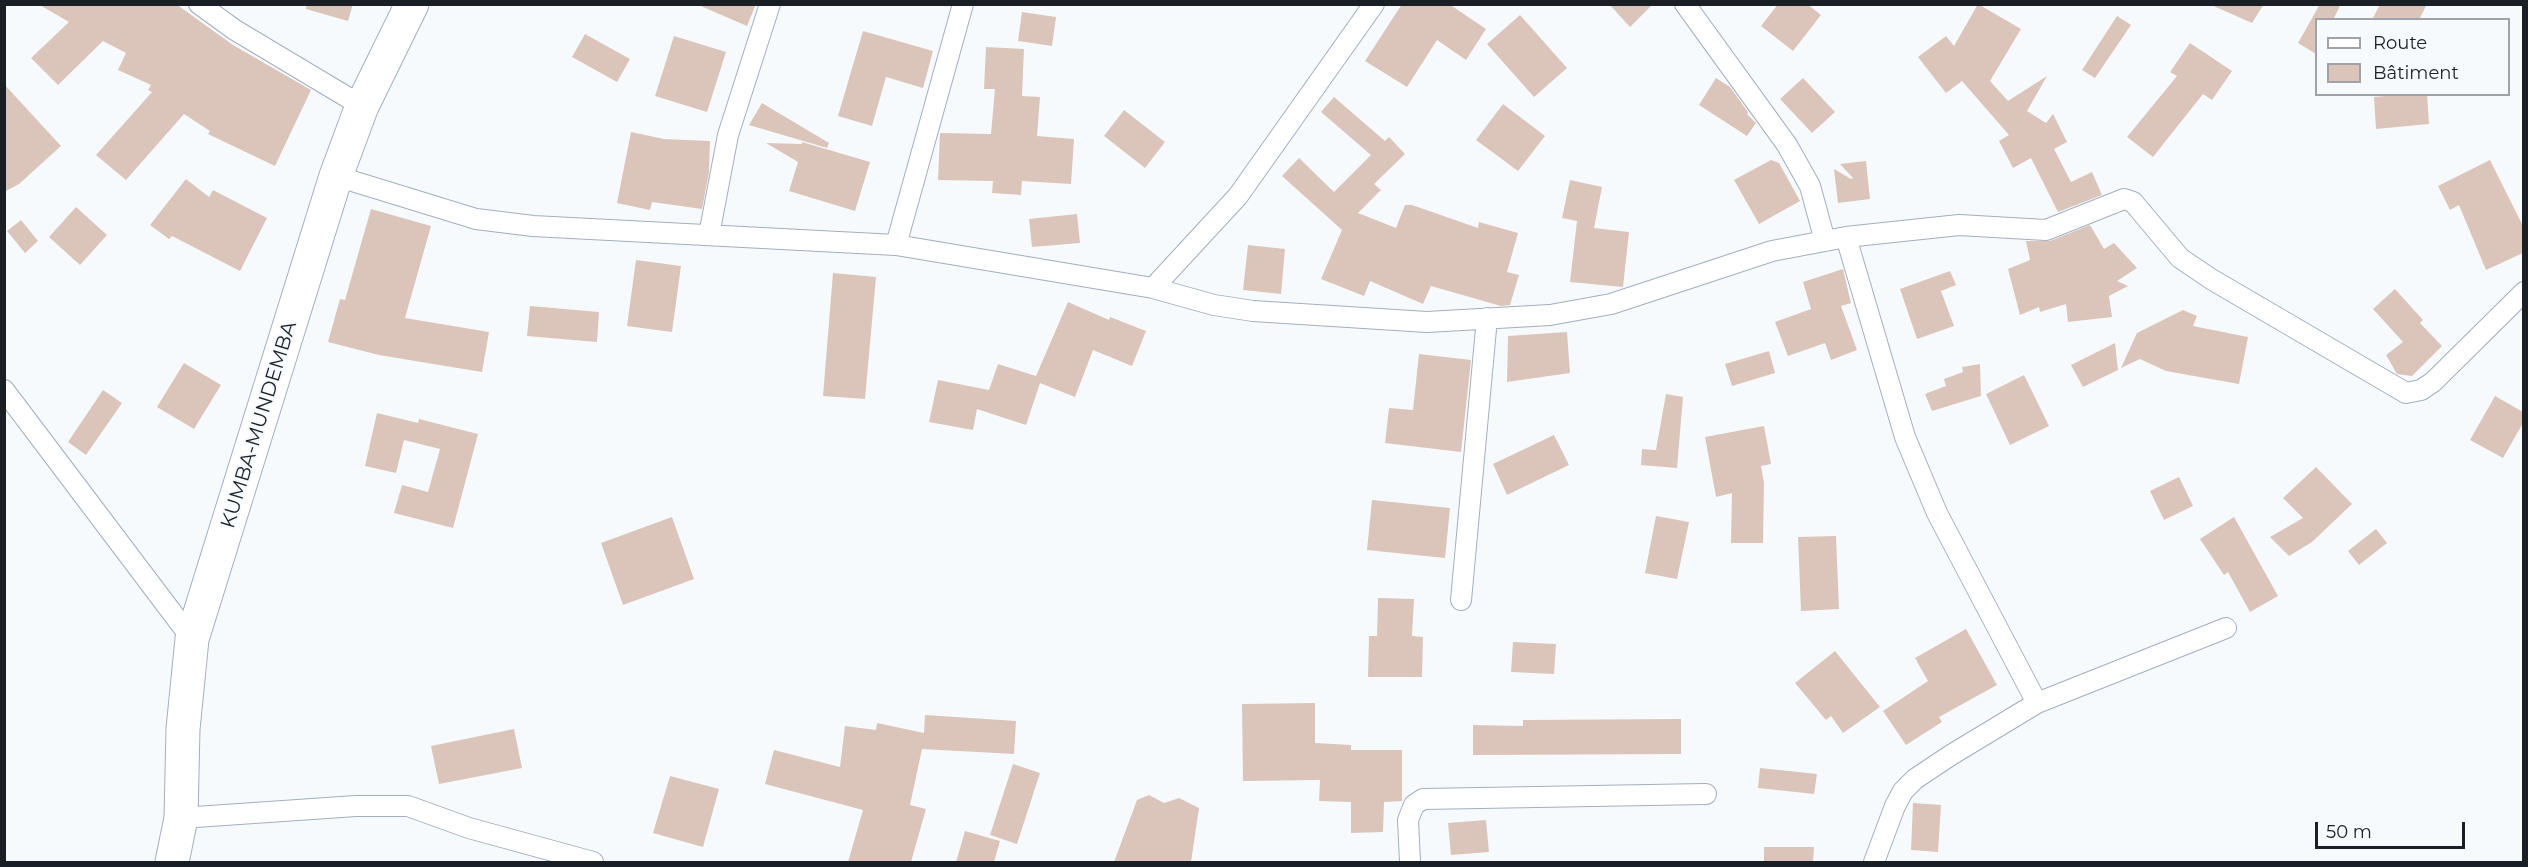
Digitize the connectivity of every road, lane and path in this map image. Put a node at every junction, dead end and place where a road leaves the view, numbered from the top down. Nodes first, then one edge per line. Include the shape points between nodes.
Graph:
1 (199, 4) edge
2 (412, 4) edge
3 (770, 4) edge
4 (963, 4) edge
5 (1374, 4) edge
6 (1685, 4) edge
7 (362, 106) junction
8 (336, 176) junction
9 (709, 235) junction
10 (1846, 237) junction
11 (1825, 241) junction
12 (896, 245) junction
13 (1153, 288) junction
14 (2523, 292) edge
15 (1487, 318) junction
16 (4, 390) edge
17 (1461, 600) dead end
18 (2226, 628) dead end
19 (192, 639) junction
20 (2037, 704) junction
21 (1706, 794) dead end
22 (181, 818) junction
23 (172, 862) edge
24 (593, 862) edge
25 (1410, 862) edge
26 (1874, 862) edge

1 - 7 street
2 - 7 highway, KUMBA-MUNDEMBA
3 - 9 street via 729,135
4 - 12 street
5 - 13 street via 1238,196
6 - 11 street via 1787,145 1810,186
7 - 8 highway, KUMBA-MUNDEMBA
8 - 9 street via 476,219 533,226
8 - 19 highway, KUMBA-MUNDEMBA
9 - 12 street
10 - 11 street
10 - 14 street via 1959,225 2041,231 2130,199 2180,258 2406,393 2433,382
10 - 20 street via 1905,437 1937,513
11 - 15 street via 1772,251 1611,304 1550,315
12 - 13 street
13 - 15 street via 1253,311 1427,322
15 - 17 street
16 - 19 street
18 - 20 street
19 - 22 highway, KUMBA-MUNDEMBA via 183,729
20 - 26 street via 1915,779 1895,806
21 - 25 street via 1423,799 1414,805 1408,820
22 - 23 highway, KUMBA-MUNDEMBA
22 - 24 street via 408,806 469,828

